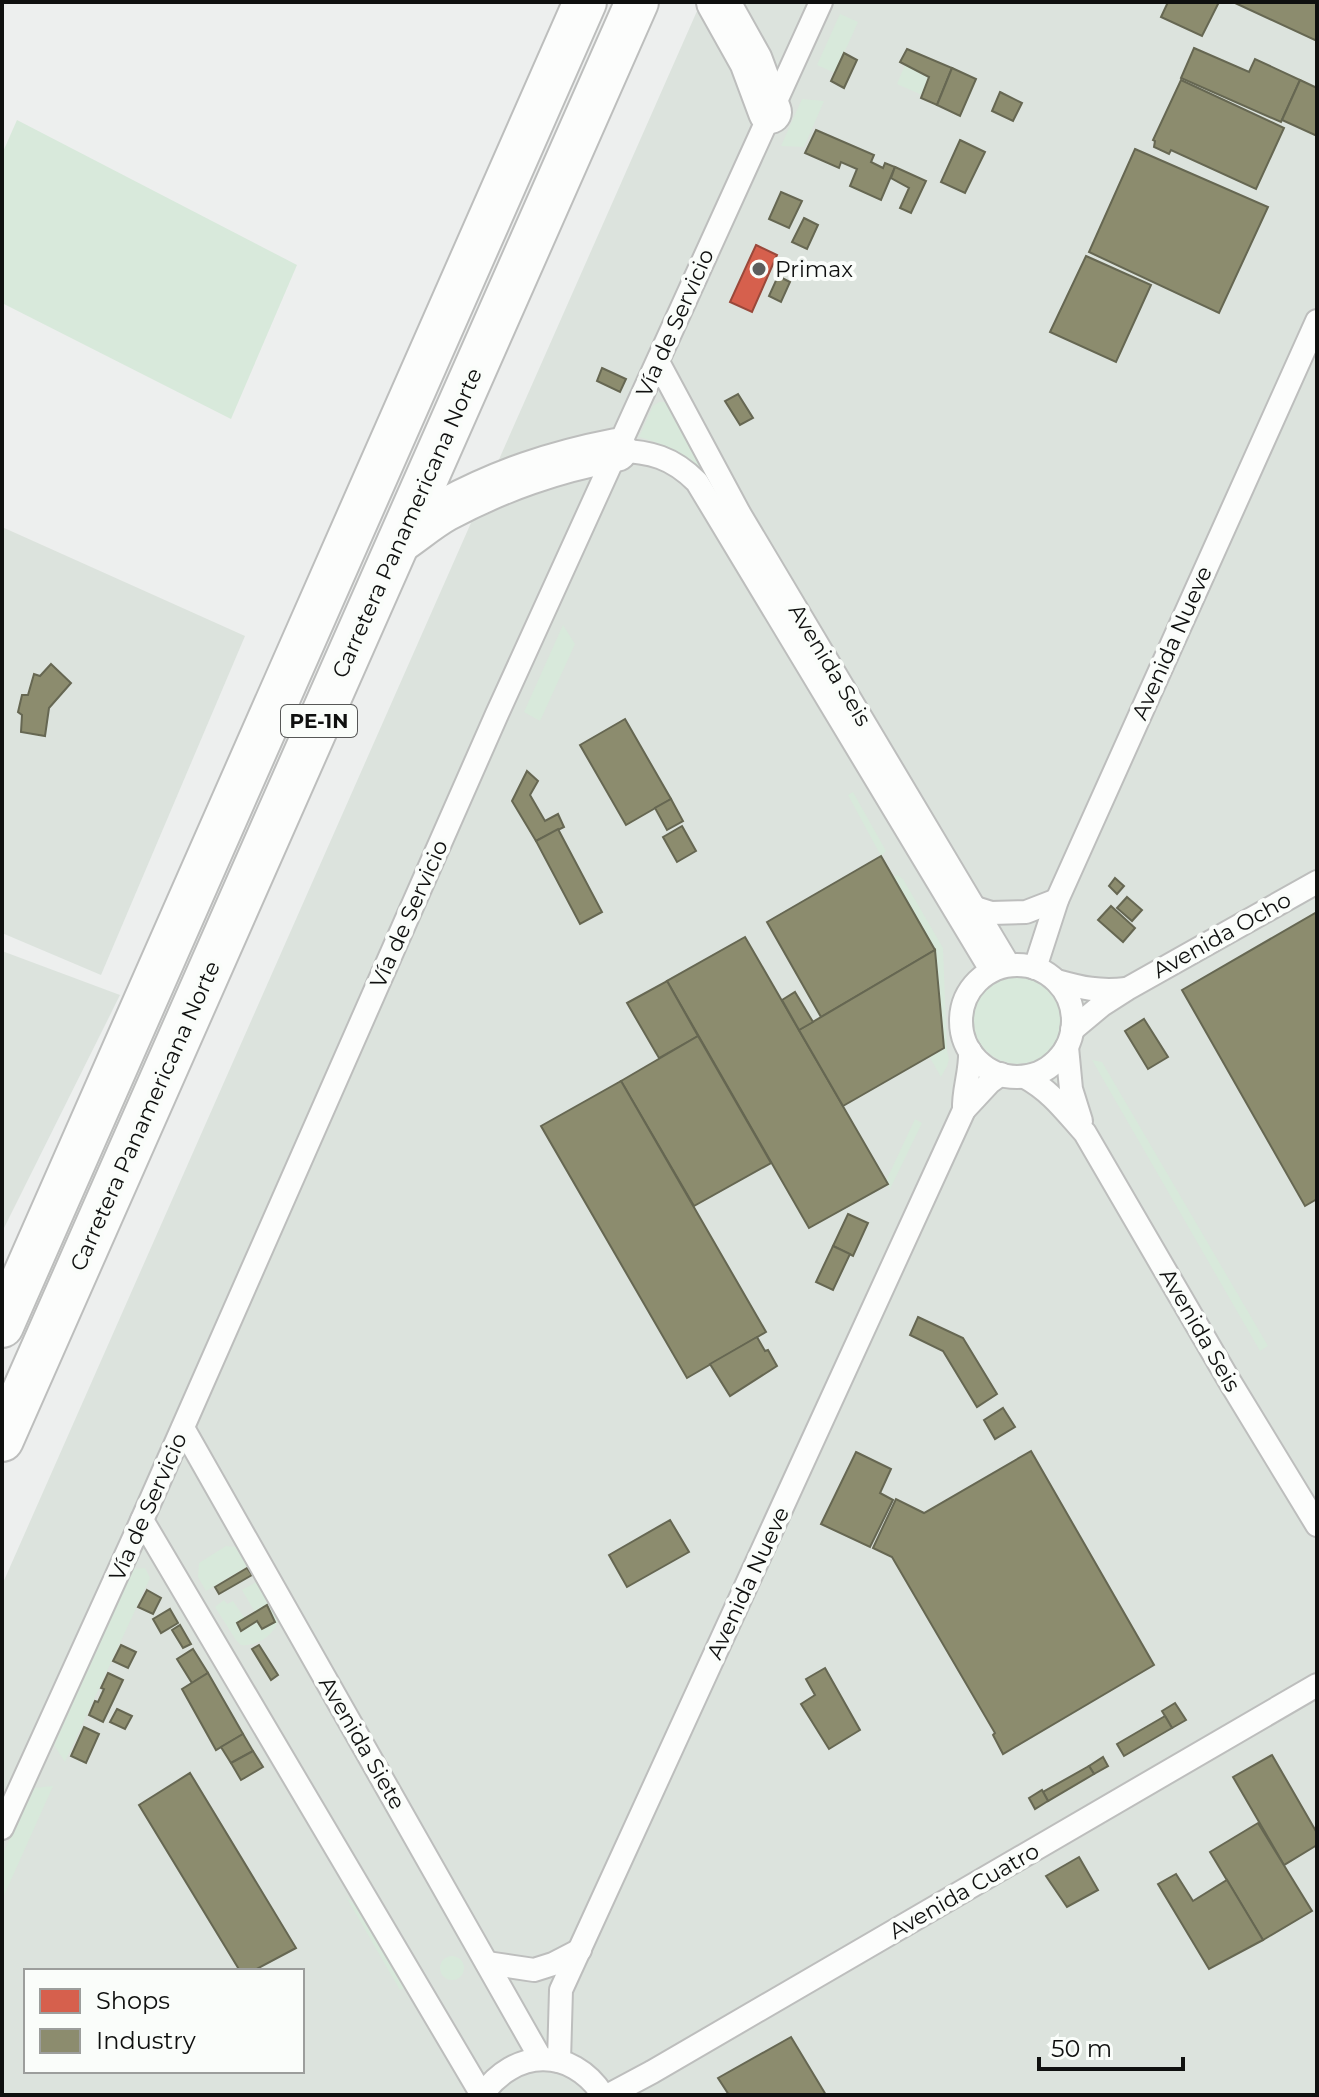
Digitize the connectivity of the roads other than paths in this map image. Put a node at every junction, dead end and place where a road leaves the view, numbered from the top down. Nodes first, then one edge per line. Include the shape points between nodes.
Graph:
1 (585, 2) edge
2 (637, 2) edge
3 (718, 2) edge
4 (821, 2) edge
5 (770, 112) junction
6 (1317, 321) edge
7 (658, 362) junction
8 (616, 450) junction
9 (398, 543) junction
10 (241, 779) junction
11 (286, 797) junction
12 (1317, 882) edge
13 (1057, 900) junction
14 (951, 901) junction
15 (974, 907) junction
16 (1000, 967) junction
17 (1035, 968) junction
18 (1057, 981) junction
19 (1127, 989) junction
20 (1070, 1039) junction
21 (970, 1051) junction
22 (1001, 1074) junction
23 (1025, 1077) junction
24 (964, 1110) junction
25 (1085, 1133) junction
26 (2, 1326) edge
27 (183, 1428) junction
28 (2, 1440) edge
29 (142, 1520) junction
30 (1317, 1525) edge
31 (1317, 1685) edge
32 (2, 1828) edge
33 (580, 1950) junction
34 (487, 1963) junction
35 (550, 2060) junction
36 (482, 2095) edge
37 (603, 2095) edge
38 (609, 2095) edge

1 - 10 highway, Carretera Panamericana Norte / PE-1N
2 - 9 highway, Carretera Panamericana Norte / PE-1N
3 - 5 highway via 751,61
4 - 5 street, Vía de Servicio
5 - 7 street, Vía de Servicio
6 - 13 street, Avenida Nueve
7 - 8 street, Vía de Servicio
7 - 15 street, Avenida Seis via 739,513
8 - 9 highway via 510,478 443,511
8 - 14 street, Avenida Seis via 657,455 697,482
8 - 27 street, Vía de Servicio
9 - 11 highway, Carretera Panamericana Norte / PE-1N
10 - 11 highway
10 - 26 highway, Carretera Panamericana Norte / PE-1N
11 - 28 highway, Carretera Panamericana Norte / PE-1N
12 - 19 street, Avenida Ocho
13 - 15 street via 1026,912 991,913
13 - 17 street, Avenida Nueve
14 - 15 street
14 - 16 street, Avenida Seis
15 - 16 street, Avenida Seis
16 - 17 street
16 - 21 street via 977,980 966,994 961,1029
17 - 18 street
18 - 19 street, Avenida Ocho via 1103,991
18 - 20 street via 1073,1012
19 - 20 street, Avenida Ocho via 1102,1005
20 - 23 street via 1057,1061
20 - 25 street, Avenida Seis via 1071,1089
21 - 22 street
21 - 24 street, Avenida Nueve
22 - 23 street
22 - 24 street, Avenida Nueve
23 - 25 street, Avenida Seis via 1042,1086
24 - 33 street, Avenida Nueve
25 - 30 street, Avenida Seis
27 - 29 street, Vía de Servicio
27 - 34 street, Avenida Siete
29 - 32 street, Vía de Servicio
29 - 36 street
31 - 38 street, Avenida Cuatro
33 - 34 street via 534,1970
33 - 35 street, Avenida Nueve via 561,1990
34 - 35 street, Avenida Siete
35 - 36 street via 507,2069
35 - 37 street via 573,2066

